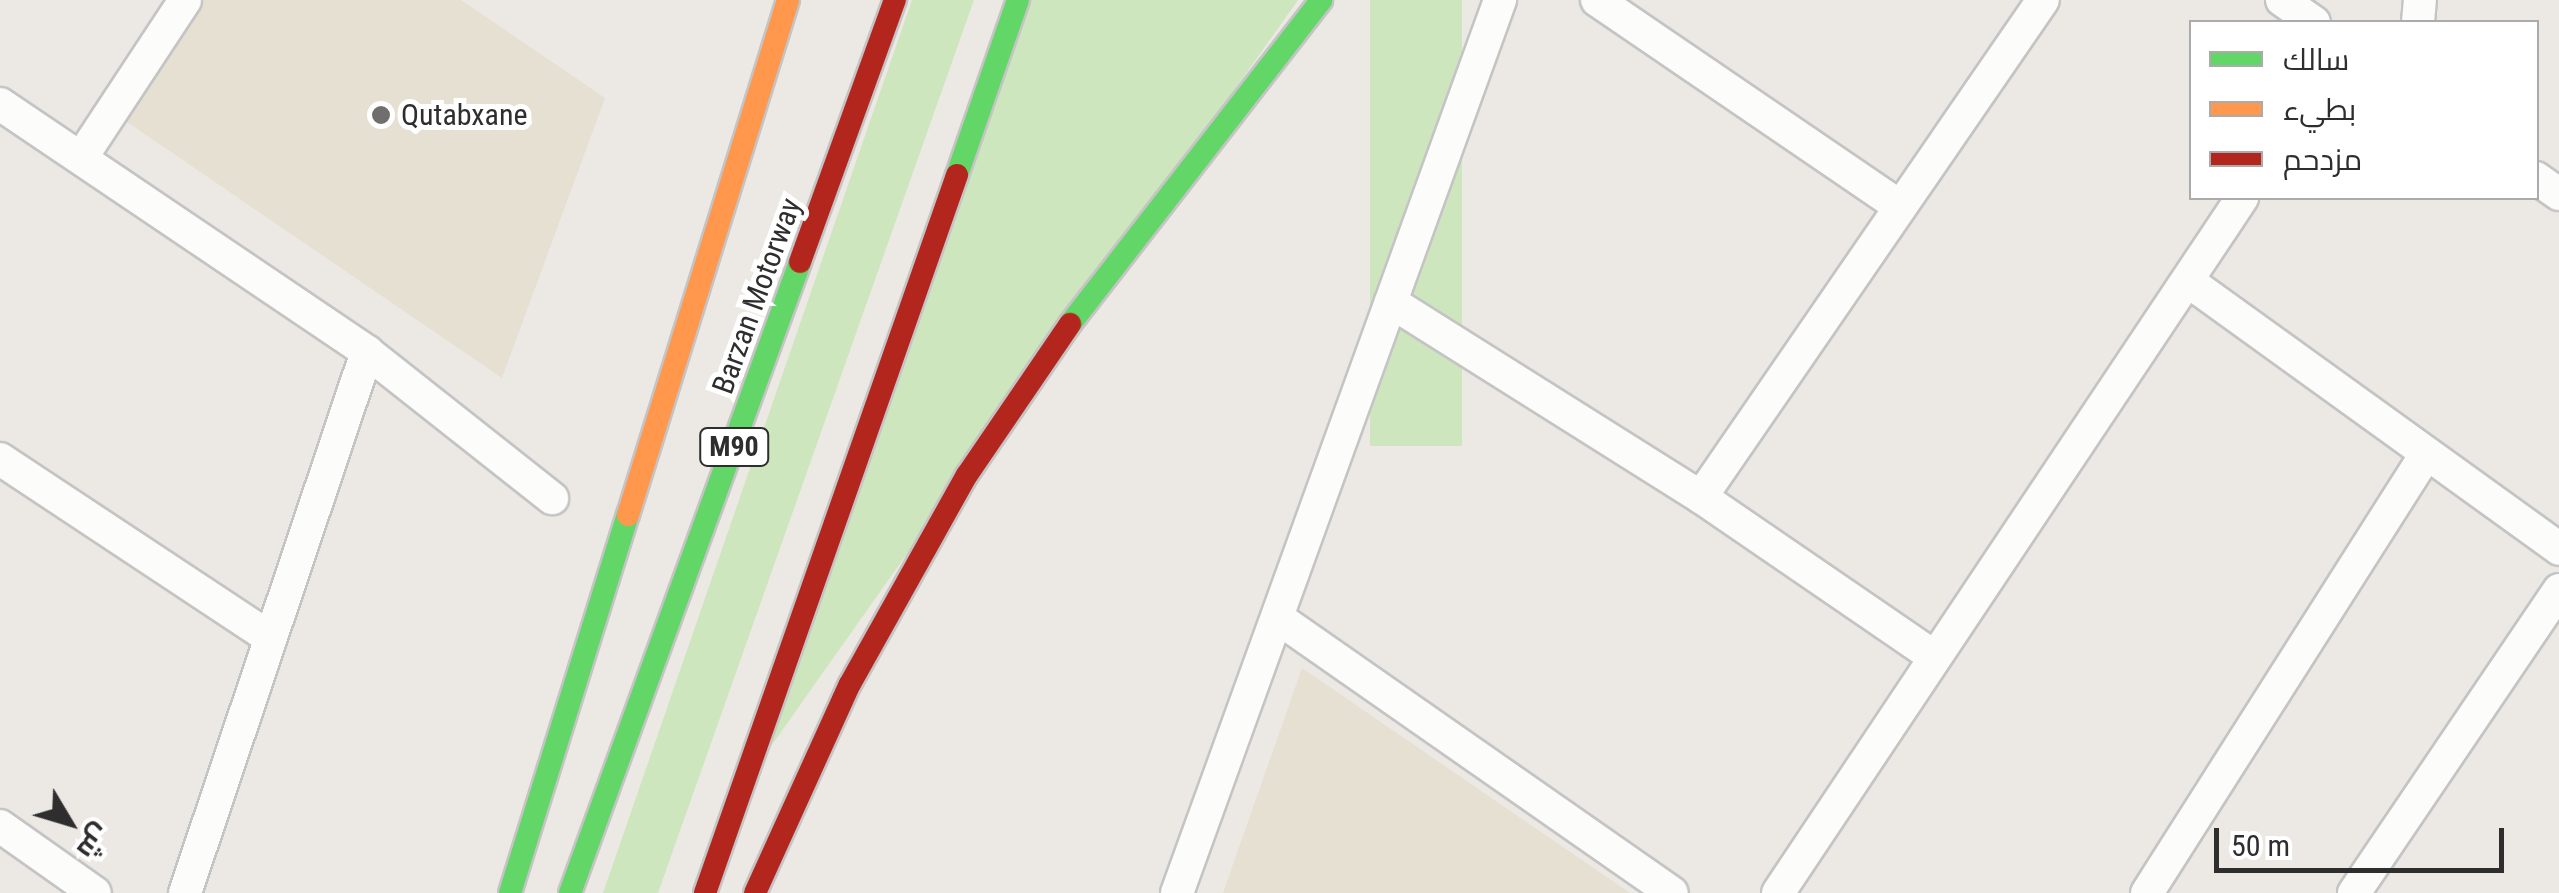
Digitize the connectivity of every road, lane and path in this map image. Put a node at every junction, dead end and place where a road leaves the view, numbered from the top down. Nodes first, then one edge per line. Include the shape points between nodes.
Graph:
1 (186, 0) edge
2 (788, 0) edge
3 (895, 0) edge
4 (1018, 0) edge
5 (1500, 0) edge
6 (1597, 0) edge
7 (2043, 0) edge
8 (2282, 0) edge
9 (1320, 1) edge
10 (2311, 20) edge
11 (0, 104) edge
12 (81, 158) junction
13 (2241, 200) edge
14 (1900, 208) junction
15 (2188, 282) junction
16 (1391, 302) junction
17 (367, 352) junction
18 (2425, 456) junction
19 (0, 459) edge
20 (1701, 496) junction
21 (552, 498) dead end
22 (2559, 548) edge
23 (2559, 590) edge
24 (1278, 618) junction
25 (270, 638) junction
26 (1932, 655) junction
27 (0, 826) edge
28 (94, 893) edge
29 (185, 893) edge
30 (510, 893) edge
31 (570, 893) edge
32 (704, 893) edge
33 (755, 893) edge
34 (1177, 893) edge
35 (1672, 893) edge
36 (1778, 893) edge
37 (2147, 893) edge
38 (2354, 893) edge

1 - 12 street
2 - 30 highway
3 - 31 highway, Barzan Motorway / M90
4 - 32 highway
5 - 16 street
6 - 14 street
7 - 14 street
8 - 10 street
9 - 33 highway via 1104,274 967,475 850,684
11 - 12 street
12 - 17 street
13 - 15 street
14 - 20 street
15 - 18 street
15 - 26 street
16 - 20 street
16 - 24 street
17 - 21 street
17 - 25 street
18 - 22 street
18 - 37 street
19 - 25 street
20 - 26 street
23 - 38 street
24 - 34 street
24 - 35 street
25 - 29 street
26 - 36 street
27 - 28 street

